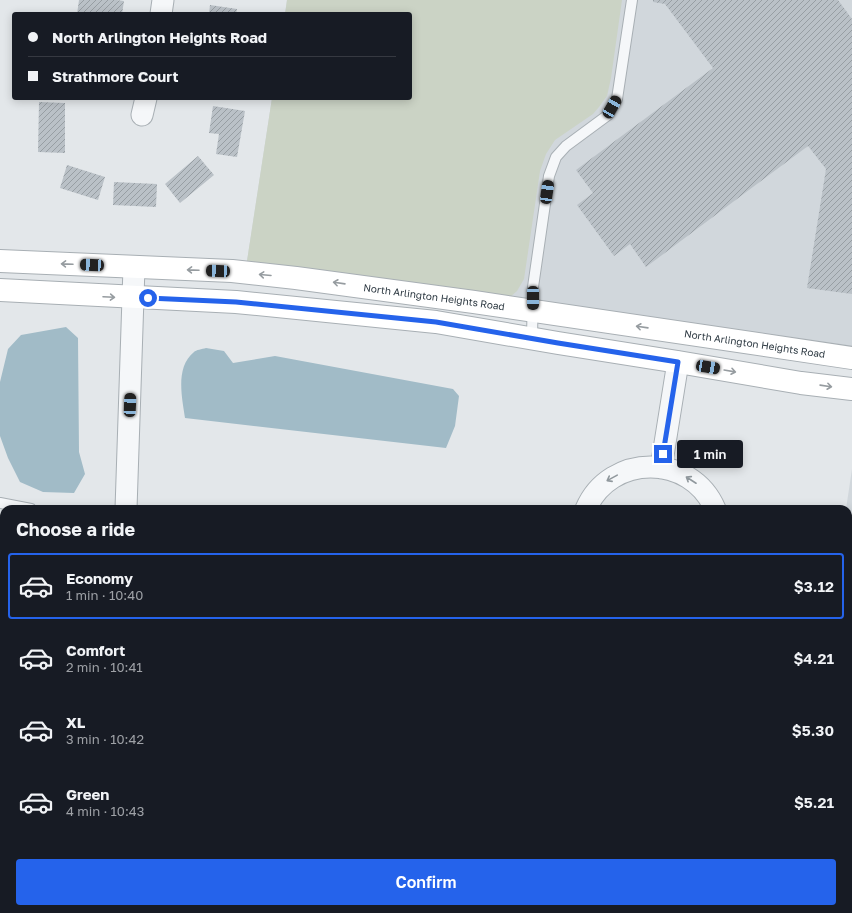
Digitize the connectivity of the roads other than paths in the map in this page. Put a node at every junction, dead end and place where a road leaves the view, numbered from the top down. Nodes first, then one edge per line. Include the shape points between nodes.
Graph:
1 (163, 0) edge
2 (632, 0) edge
3 (161, 12) edge
4 (0, 261) edge
5 (134, 267) junction
6 (0, 290) edge
7 (133, 298) junction
8 (533, 310) junction
9 (532, 338) junction
10 (852, 358) edge
11 (678, 362) junction
12 (852, 389) edge
13 (660, 468) junction
14 (0, 503) edge
15 (10, 505) edge
16 (126, 505) edge
17 (588, 505) edge
18 (713, 505) edge

1 - 3 street
2 - 8 lane via 617,99 608,115 566,146 556,157 549,176 533,287
5 -> 4 main road, North Arlington Heights Road
5 - 7 street
8 -> 5 main road, North Arlington Heights Road via 296,278
6 -> 7 main road
7 - 9 main road via 236,302 436,322
7 - 16 street
8 - 9 lane
10 -> 8 main road, North Arlington Heights Road
9 - 11 main road
11 -> 12 main road
11 - 13 street
13 -> 17 street via 649,466 626,470 606,482
18 -> 13 street via 694,481 673,470
14 - 15 lane

